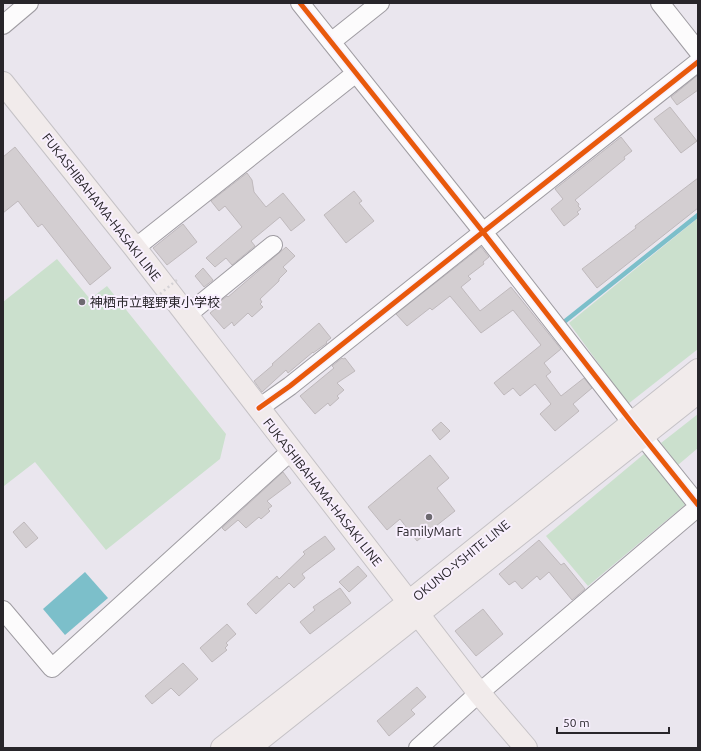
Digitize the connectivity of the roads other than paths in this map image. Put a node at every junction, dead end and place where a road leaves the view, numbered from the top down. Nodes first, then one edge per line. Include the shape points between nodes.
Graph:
1 (29, 3) edge
2 (300, 3) edge
3 (380, 3) edge
4 (660, 3) edge
5 (3, 25) edge
6 (331, 42) junction
7 (698, 51) edge
8 (698, 62) edge
9 (356, 73) junction
10 (3, 83) edge
11 (483, 232) junction
12 (273, 245) dead end
13 (135, 248) junction
14 (187, 315) junction
15 (698, 370) edge
16 (698, 392) edge
17 (259, 408) junction
18 (638, 430) junction
19 (291, 450) junction
20 (698, 506) edge
21 (413, 609) junction
22 (3, 610) edge
23 (479, 693) junction
24 (222, 748) edge
25 (249, 748) edge
26 (418, 748) edge
27 (526, 748) edge

1 - 5 street
2 - 6 street
3 - 6 street
4 - 7 street
6 - 9 street
8 - 11 street
9 - 11 street
9 - 13 street
10 - 13 main road, FUKASHIBAHAMA-HASAKI LINE
11 - 17 street
11 - 18 street
12 - 14 street
13 - 14 main road, FUKASHIBAHAMA-HASAKI LINE
14 - 17 main road, FUKASHIBAHAMA-HASAKI LINE
15 - 18 main road, OKUNO-YSHITE LINE
16 - 18 main road, OKUNO-YSHITE LINE
17 - 19 main road, FUKASHIBAHAMA-HASAKI LINE
18 - 20 street
18 - 21 main road, OKUNO-YSHITE LINE
19 - 21 main road, FUKASHIBAHAMA-HASAKI LINE
19 - 22 street via 52,668
20 - 23 street
21 - 23 main road, FUKASHIBAHAMA-HASAKI LINE
21 - 24 main road, OKUNO-YSHITE LINE
21 - 25 main road, OKUNO-YSHITE LINE
23 - 26 street
23 - 27 main road, FUKASHIBAHAMA-HASAKI LINE

